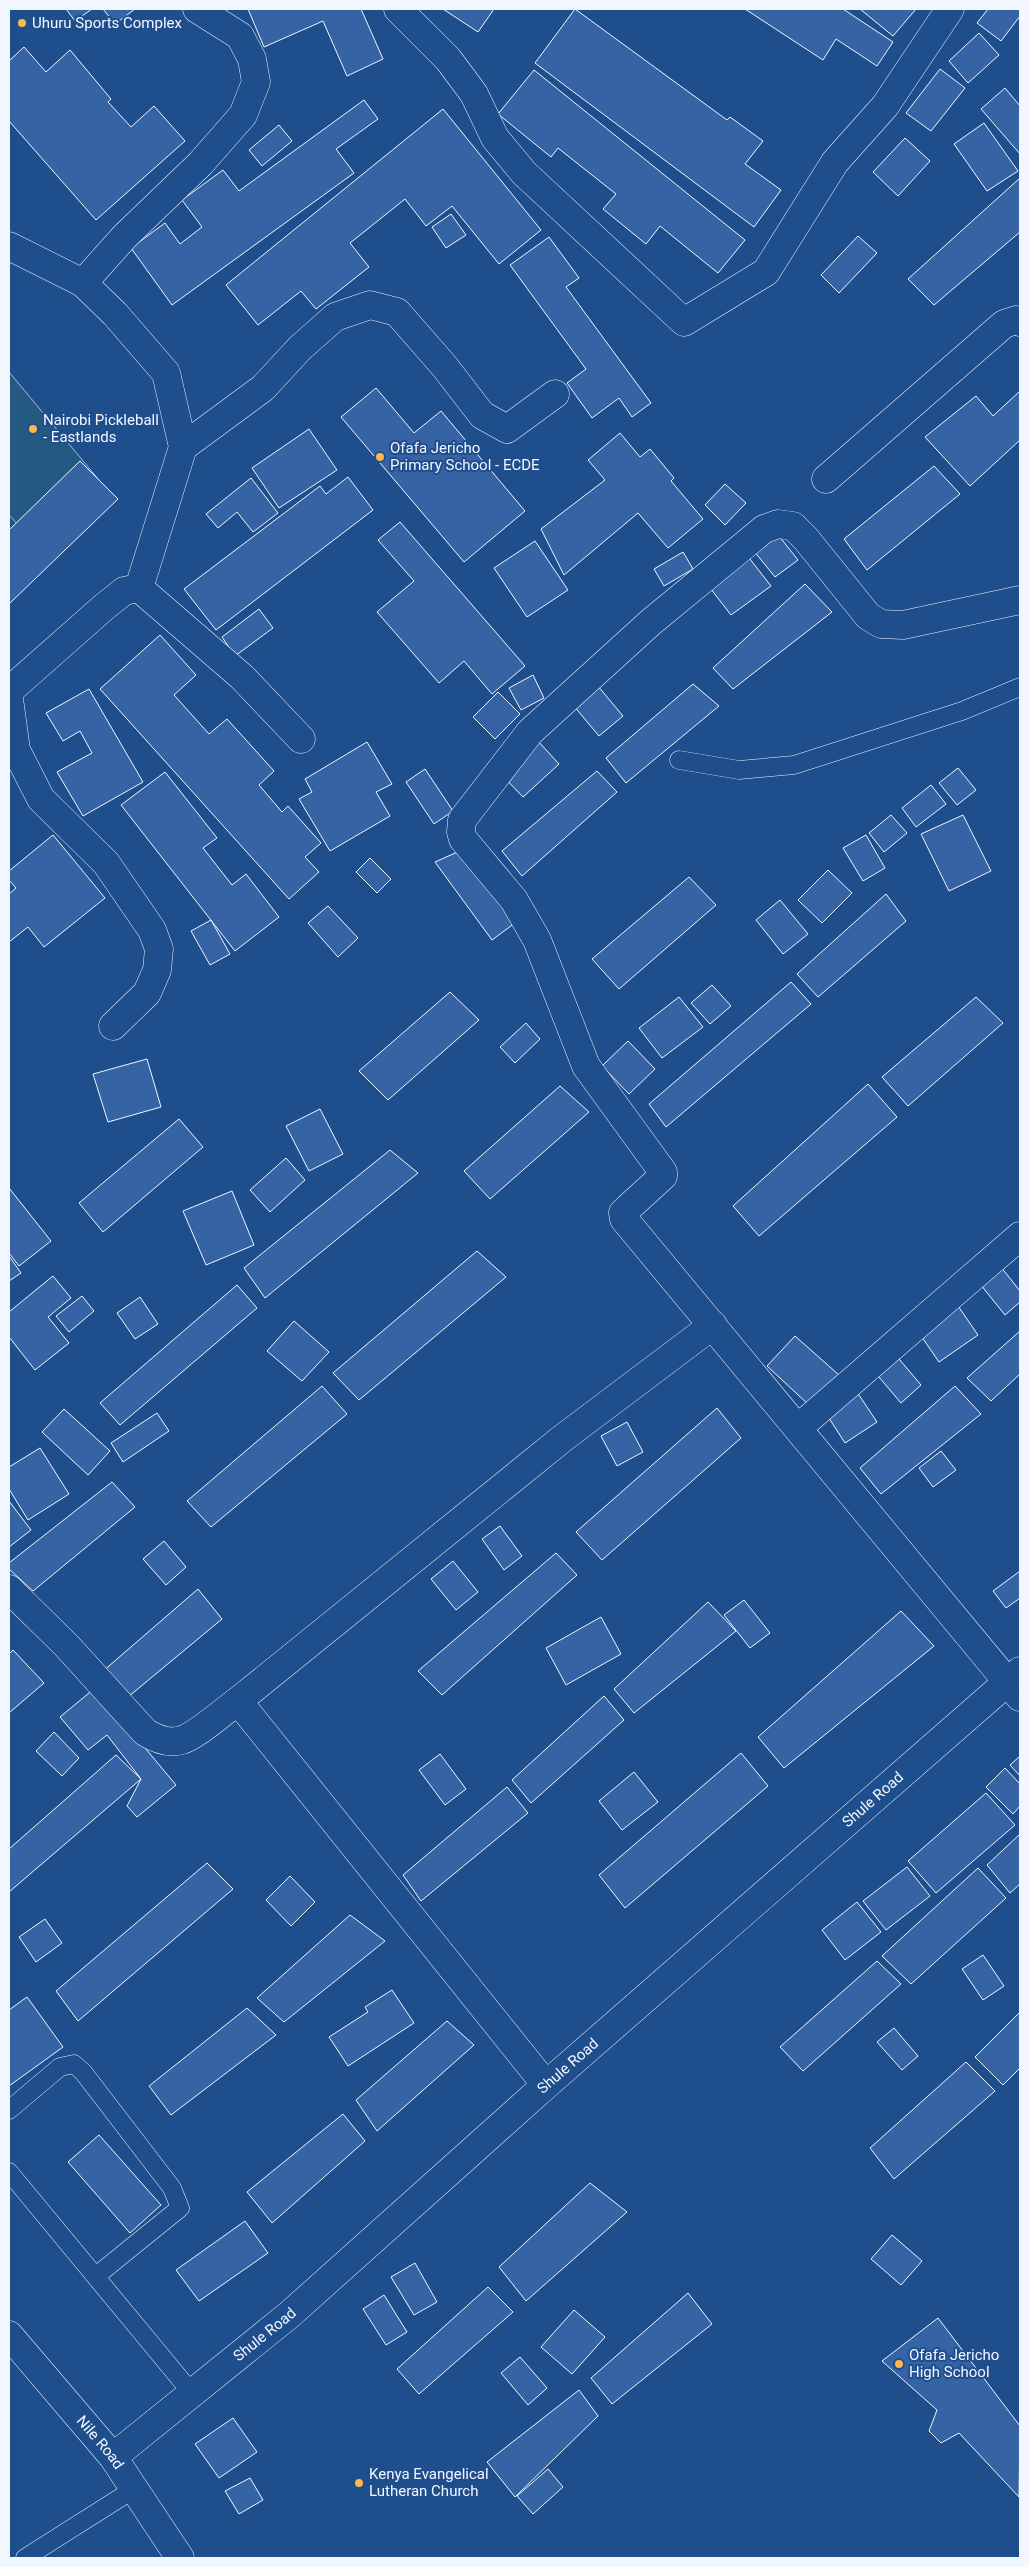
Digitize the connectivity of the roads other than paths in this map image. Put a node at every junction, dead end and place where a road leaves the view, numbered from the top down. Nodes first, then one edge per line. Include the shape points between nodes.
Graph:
1 (197, 9) edge
2 (398, 9) edge
3 (950, 9) edge
4 (9, 246) edge
5 (82, 283) junction
6 (1020, 322) edge
7 (555, 394) dead end
8 (182, 447) junction
9 (826, 479) dead end
10 (139, 588) junction
11 (1020, 600) edge
12 (1020, 687) edge
13 (9, 691) edge
14 (9, 699) edge
15 (300, 739) dead end
16 (679, 760) dead end
17 (113, 1026) dead end
18 (1020, 1236) edge
19 (713, 1325) junction
20 (798, 1428) junction
21 (9, 1590) edge
22 (1016, 1684) edge
23 (238, 1701) junction
24 (546, 2085) junction
25 (9, 2110) edge
26 (9, 2172) edge
27 (96, 2276) junction
28 (9, 2335) edge
29 (191, 2392) junction
30 (113, 2457) junction
31 (134, 2490) junction
32 (25, 2558) edge
33 (180, 2558) edge

1 - 5 street via 240,36 252,60 256,82 243,115 200,164 125,236
2 - 3 street via 448,59 474,94 495,138 524,173 684,322 766,272 835,162 885,106
4 - 5 street
5 - 8 street via 116,314 166,373
6 - 9 street via 1004,324
7 - 8 street via 508,429 482,415 397,312 370,305 334,317 264,388
8 - 10 street
10 - 13 street via 117,596
10 - 15 street via 242,677
11 - 19 street via 903,625 881,624 868,616 792,526 778,524 764,529 651,622 530,732 462,820 460,832 463,839 514,900 537,940 586,1066 663,1172 663,1176 623,1213 624,1219
12 - 16 lane via 953,714 794,765 739,770
14 - 17 street via 16,750 42,799 106,862 152,930 159,949 157,970 147,993
18 - 20 street
19 - 20 street
19 - 23 street via 564,1438
20 - 22 street
21 - 23 street via 67,1646 145,1732 156,1739 183,1740
22 - 24 street, Shule Road
23 - 24 street
24 - 29 street, Shule Road via 289,2316
25 - 27 lane via 60,2067 74,2064 172,2188 180,2208
26 - 27 lane
27 - 29 lane
28 - 30 street, Nile Road
29 - 30 street, Shule Road
30 - 31 street, Nile Road
31 - 32 lane
31 - 33 street, Nile Road

